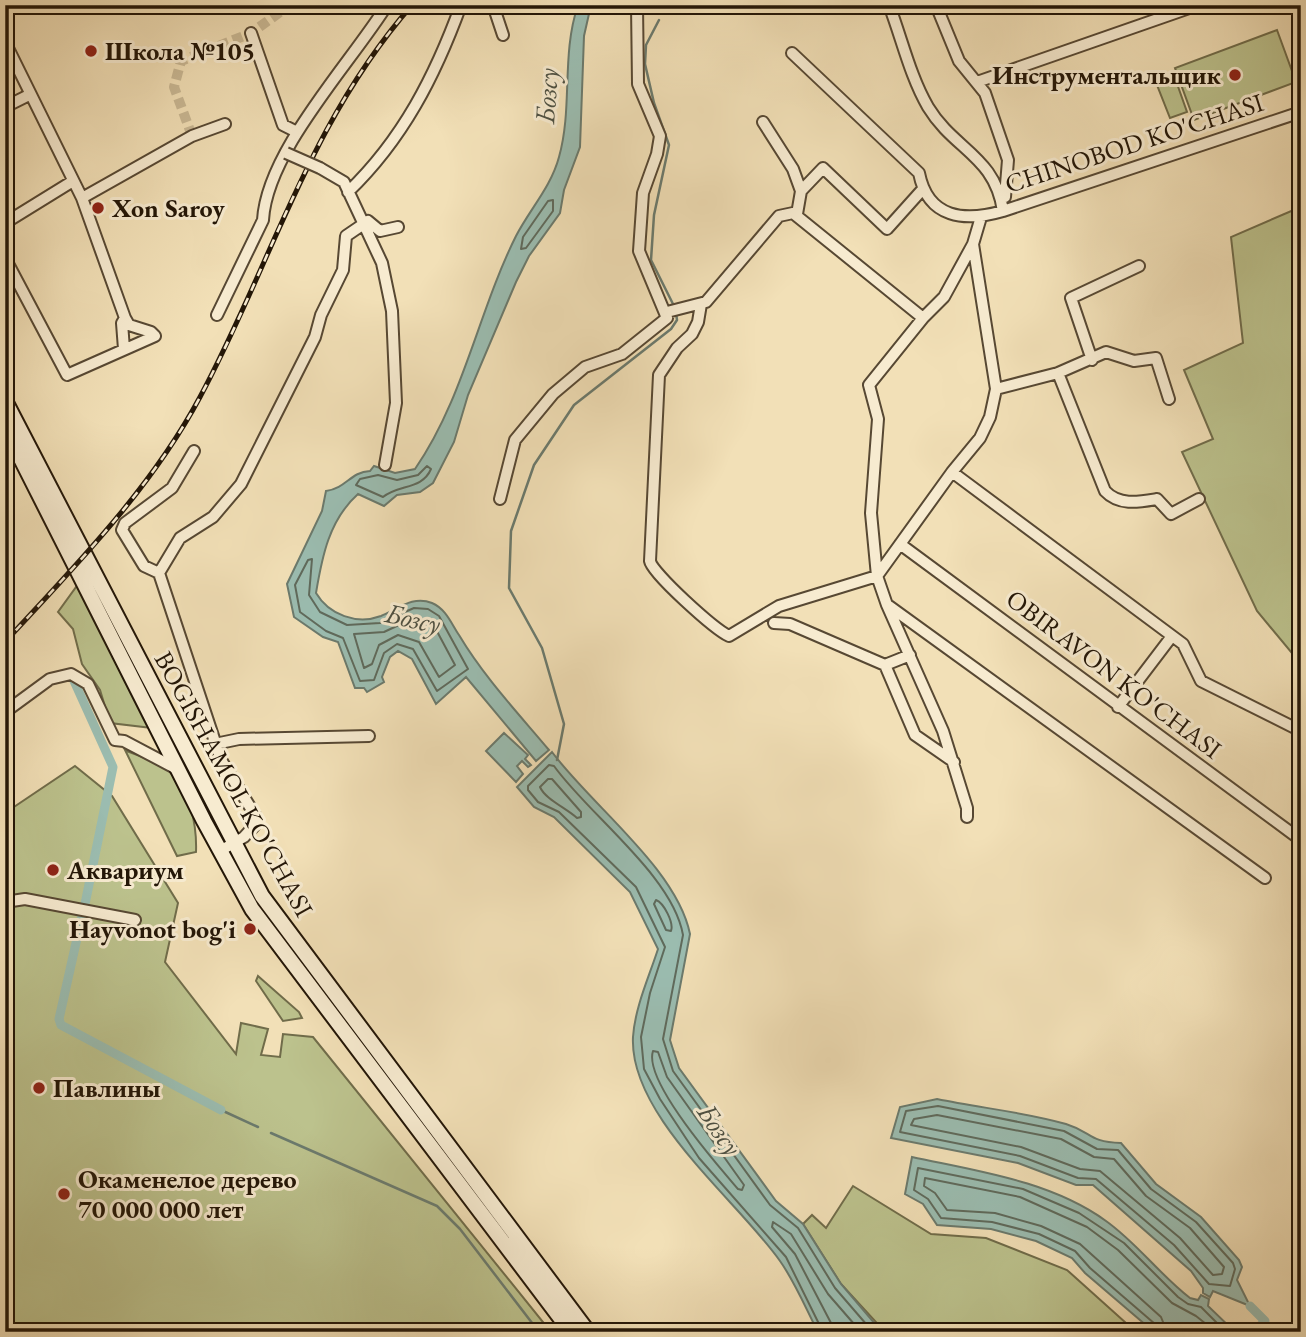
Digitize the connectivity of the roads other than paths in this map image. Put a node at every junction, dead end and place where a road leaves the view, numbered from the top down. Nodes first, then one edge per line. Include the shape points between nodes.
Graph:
1 (387, 5) edge
2 (461, 5) edge
3 (493, 5) edge
4 (637, 5) edge
5 (889, 5) edge
6 (936, 5) edge
7 (1155, 5) edge
8 (1197, 5) edge
9 (1167, 15) junction
10 (251, 33) dead end
11 (503, 34) dead end
12 (5, 42) edge
13 (792, 53) dead end
14 (977, 82) junction
15 (29, 95) junction
16 (5, 107) edge
17 (1301, 111) edge
18 (763, 122) dead end
19 (225, 124) dead end
20 (297, 132) junction
21 (286, 153) junction
22 (73, 181) junction
23 (922, 190) junction
24 (348, 191) junction
25 (801, 191) junction
26 (82, 198) junction
27 (1003, 211) junction
28 (797, 214) junction
29 (981, 217) junction
30 (5, 223) edge
31 (363, 224) junction
32 (398, 227) dead end
33 (973, 244) junction
34 (5, 258) edge
35 (1139, 266) dead end
36 (701, 304) junction
37 (667, 312) junction
38 (217, 315) dead end
39 (125, 317) junction
40 (923, 317) junction
41 (124, 349) junction
42 (1092, 360) junction
43 (1058, 373) junction
44 (996, 389) junction
45 (1169, 399) dead end
46 (5, 401) edge
47 (5, 427) edge
48 (194, 451) dead end
49 (385, 464) dead end
50 (952, 472) junction
51 (500, 499) dead end
52 (1199, 499) dead end
53 (900, 544) junction
54 (159, 573) junction
55 (877, 576) junction
56 (887, 605) junction
57 (774, 623) dead end
58 (1172, 636) junction
59 (910, 655) junction
60 (885, 664) junction
61 (1118, 707) junction
62 (5, 712) edge
63 (1301, 731) edge
64 (369, 736) dead end
65 (215, 744) junction
66 (954, 762) junction
67 (177, 769) junction
68 (967, 817) dead end
69 (1301, 840) edge
70 (227, 847) junction
71 (1265, 878) dead end
72 (5, 902) edge
73 (135, 920) dead end
74 (511, 1243) junction
75 (571, 1332) edge
76 (588, 1332) edge

1 - 20 street
2 - 24 street via 421,102 377,163
3 - 11 street
4 - 37 street via 638,83 660,136 643,193 639,251
5 - 27 street via 929,108 991,173
6 - 14 street via 959,61
7 - 9 street
8 - 9 street
9 - 14 street
10 - 20 street via 282,125
12 - 15 street
13 - 23 street via 919,173
14 - 27 street via 1008,160
15 - 16 street
15 - 22 street
17 - 27 street, CHINOBOD KO'CHASI
18 - 25 street via 793,169
19 - 26 street via 192,136
20 - 21 street
21 - 24 street, bridge via 344,182
21 - 38 street via 264,204 263,220
22 - 26 street
22 - 30 street
23 - 25 street via 889,229 824,168
23 - 29 street via 930,201 961,218
24 - 31 street
25 - 28 street
26 - 39 street
27 - 29 street, CHINOBOD KO'CHASI
28 - 36 street via 779,216
28 - 40 street
29 - 33 street
31 - 32 street via 368,221 380,231
31 - 49 street via 382,263 392,311 396,403
31 - 54 street via 346,236 342,270 315,337 245,478 213,517 180,538
33 - 40 street via 944,297
33 - 44 street
34 - 41 street via 67,375
35 - 42 street via 1071,298
36 - 37 street
36 - 55 street via 692,334 659,375 650,561 656,573 729,636 779,606
37 - 51 street via 664,323 622,354 585,368 553,394 515,440
39 - 41 street
39 - 41 street via 129,325 155,336
40 - 55 street via 869,382 878,419 871,513
42 - 43 street
42 - 45 street via 1102,352 1134,361 1156,358
43 - 44 street
43 - 52 street via 1110,496 1132,502 1157,499 1171,514
44 - 50 street via 981,438
46 - 70 main road, BOGISHAMOL KO'CHASI
47 - 67 main road, BOGISHAMOL KO'CHASI
48 - 54 street via 172,488 123,526 144,566
50 - 53 street
50 - 58 street
53 - 55 street
53 - 61 street, OBIRAVON KO'CHASI
54 - 65 street
55 - 56 street
56 - 59 street
56 - 71 street
57 - 60 street via 790,624
58 - 61 street
58 - 63 street via 1182,644 1201,681
59 - 60 street
59 - 66 street
60 - 66 street via 915,735
61 - 69 street, OBIRAVON KO'CHASI
62 - 67 street via 50,679 71,674 88,684 115,740
64 - 65 street via 239,739
65 - 70 street via 256,816 256,824
66 - 68 street
67 - 70 main road, BOGISHAMOL KO'CHASI
70 - 74 main road, BOGISHAMOL KO'CHASI
72 - 73 street via 25,899
74 - 75 main road, BOGISHAMOL KO'CHASI
74 - 76 main road, BOGISHAMOL KO'CHASI

